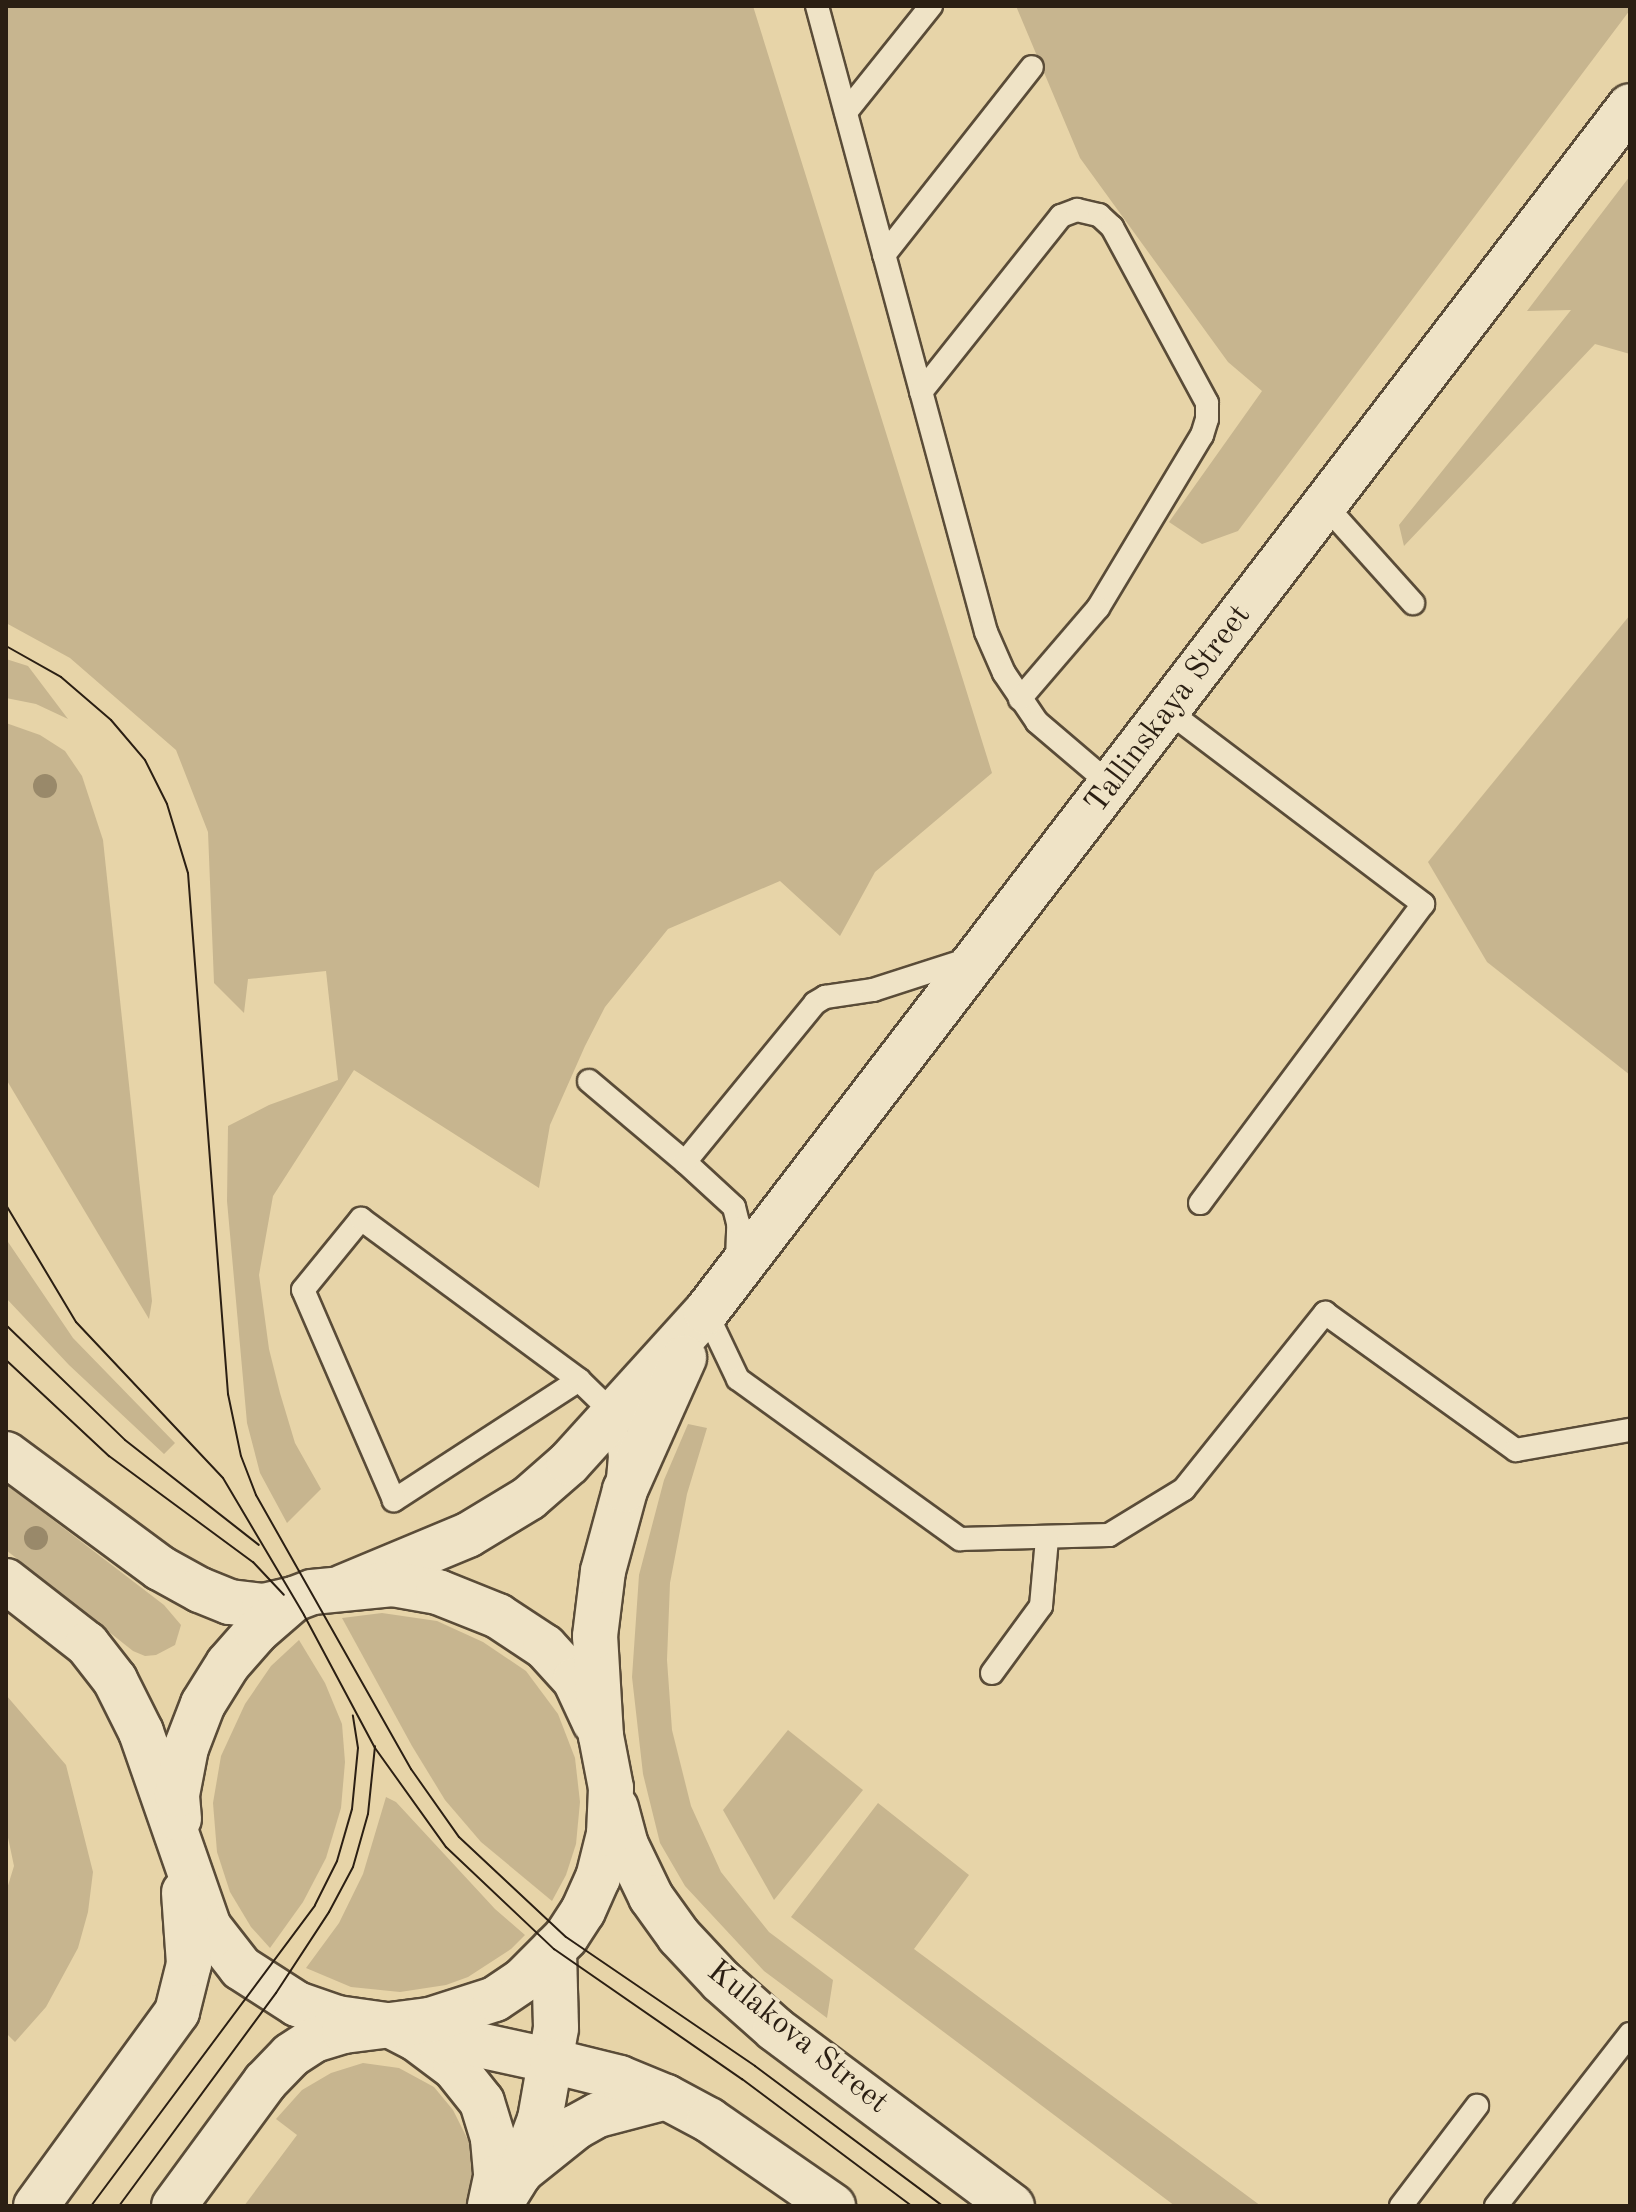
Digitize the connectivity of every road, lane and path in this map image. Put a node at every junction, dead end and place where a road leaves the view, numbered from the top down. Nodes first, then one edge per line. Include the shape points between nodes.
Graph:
1 (817, 6) edge
2 (931, 6) edge
3 (1032, 67) dead end
4 (1630, 106) edge
5 (846, 112) junction
6 (884, 255) junction
7 (921, 392) junction
8 (1325, 505) junction
9 (1413, 603) dead end
10 (1020, 699) junction
11 (1168, 711) junction
12 (1111, 785) junction
13 (985, 952) junction
14 (589, 1081) dead end
15 (685, 1162) junction
16 (1200, 1203) dead end
17 (735, 1275) junction
18 (706, 1312) junction
19 (579, 1380) junction
20 (614, 1414) junction
21 (1630, 1430) edge
22 (6, 1454) edge
23 (615, 1524) junction
24 (1047, 1539) junction
25 (6, 1581) edge
26 (343, 1587) junction
27 (294, 1599) junction
28 (992, 1673) dead end
29 (601, 1736) junction
30 (611, 1788) junction
31 (181, 1853) junction
32 (554, 1949) junction
33 (387, 2025) junction
34 (1630, 2034) edge
35 (552, 2061) junction
36 (666, 2097) junction
37 (1477, 2106) dead end
38 (509, 2190) edge
39 (36, 2206) edge
40 (174, 2206) edge
41 (490, 2206) edge
42 (833, 2206) edge
43 (1012, 2206) edge
44 (1401, 2206) edge
45 (1496, 2206) edge

1 - 5 lane
2 - 5 lane
3 - 6 lane
4 - 8 main road, Tallinskaya Street
5 - 6 lane
6 - 7 lane
7 - 10 lane via 986,632
7 - 10 lane via 1061,216 1077,210 1099,215 1112,227 1207,403 1202,435 1098,608
8 - 9 lane
8 - 11 main road, Tallinskaya Street
10 - 12 lane via 1037,722
11 - 12 main road, Tallinskaya Street
11 - 16 lane via 1423,904
12 - 13 main road, Tallinskaya Street
13 - 15 lane via 939,971 815,1003
13 - 17 main road, Tallinskaya Street
14 - 15 lane
15 - 17 lane via 734,1207 739,1253
17 - 18 main road, Tallinskaya Street
18 - 20 main road, Tallinskaya Street
18 - 23 main road, Tallinskaya Street via 648,1434
18 - 24 lane via 738,1379 960,1539
19 - 19 lane via 361,1219 303,1290 394,1500
19 - 20 lane
20 - 23 lane via 620,1456
20 - 26 main road, Tallinskaya Street via 548,1483 511,1510 468,1535
21 - 24 lane via 1516,1450 1325,1313 1184,1489 1109,1535
22 - 27 main road via 160,1568 200,1590 230,1602 264,1606
23 - 29 main road, Tallinskaya Street via 595,1636
24 - 28 lane via 1041,1606
25 - 31 main road via 87,1644 115,1680 141,1732
26 - 27 main road, Tallinskaya Street
26 - 29 main road, Tallinskaya Street via 393,1584 438,1592 498,1616 545,1647 575,1680
27 - 31 main road, Tallinskaya Street via 246,1642 203,1704 186,1748 177,1795
29 - 30 main road, Tallinskaya Street
30 - 32 main road, Tallinskaya Street via 609,1834 598,1878 583,1911
30 - 43 main road, Kulakova Street via 626,1845 646,1889 679,1936 721,1981 775,2029
31 - 33 main road, Tallinskaya Street via 209,1927 241,1968 297,2004 351,2022
31 - 39 main road, Tallinskaya Street via 189,1964 177,2012
32 - 33 main road, Tallinskaya Street via 523,1980 480,2006
32 - 35 main road
33 - 35 main road
33 - 40 main road, Tallinskaya Street via 314,2040 291,2055 265,2082
33 - 41 main road via 455,2068 482,2102 493,2139 496,2177
34 - 45 lane
35 - 36 main road via 620,2078
35 - 38 main road via 540,2119
36 - 38 main road via 598,2115 576,2127
36 - 42 main road via 709,2120
37 - 44 lane

